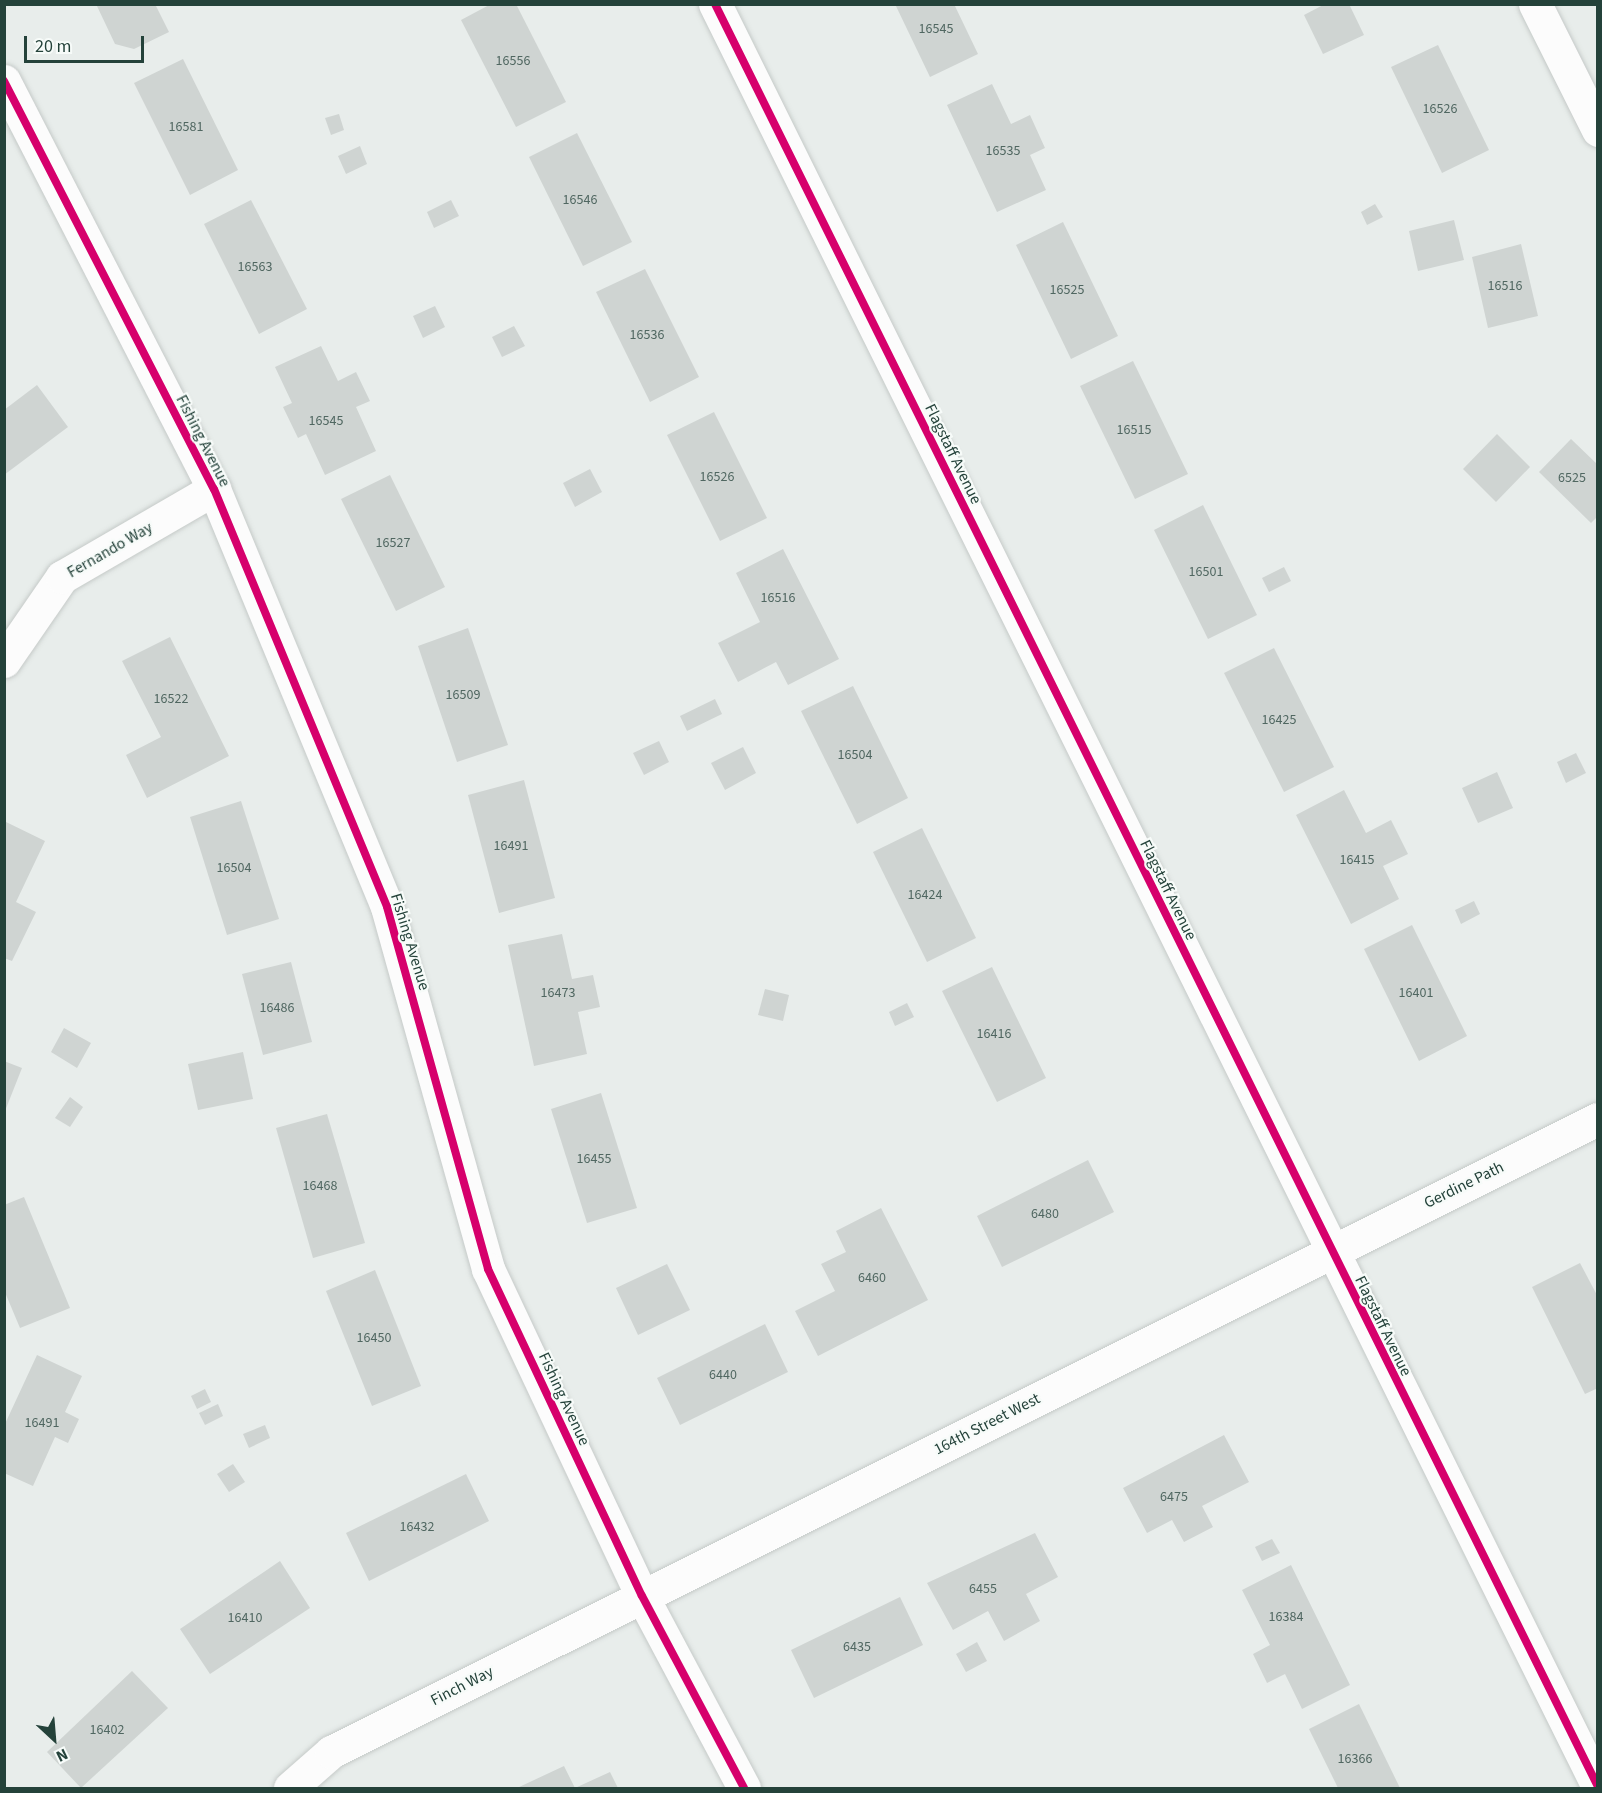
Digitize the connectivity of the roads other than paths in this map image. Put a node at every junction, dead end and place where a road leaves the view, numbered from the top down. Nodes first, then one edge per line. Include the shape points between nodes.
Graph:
1 (715, 4) edge
2 (1535, 4) edge
3 (4, 81) edge
4 (1598, 130) edge
5 (214, 489) junction
6 (4, 661) edge
7 (1598, 1119) edge
8 (1331, 1252) junction
9 (642, 1596) junction
10 (1598, 1787) edge
11 (290, 1788) edge
12 (744, 1788) edge

1 - 8 street, Flagstaff Avenue
2 - 4 street
3 - 5 street, Fishing Avenue
5 - 6 street, Fernando Way via 62,577
5 - 9 street, Fishing Avenue via 387,907 488,1269
7 - 8 street, Gerdine Path
8 - 9 street, 164th Street West
8 - 10 street, Flagstaff Avenue
9 - 11 street, Finch Way via 331,1752
9 - 12 street, Fishing Avenue

